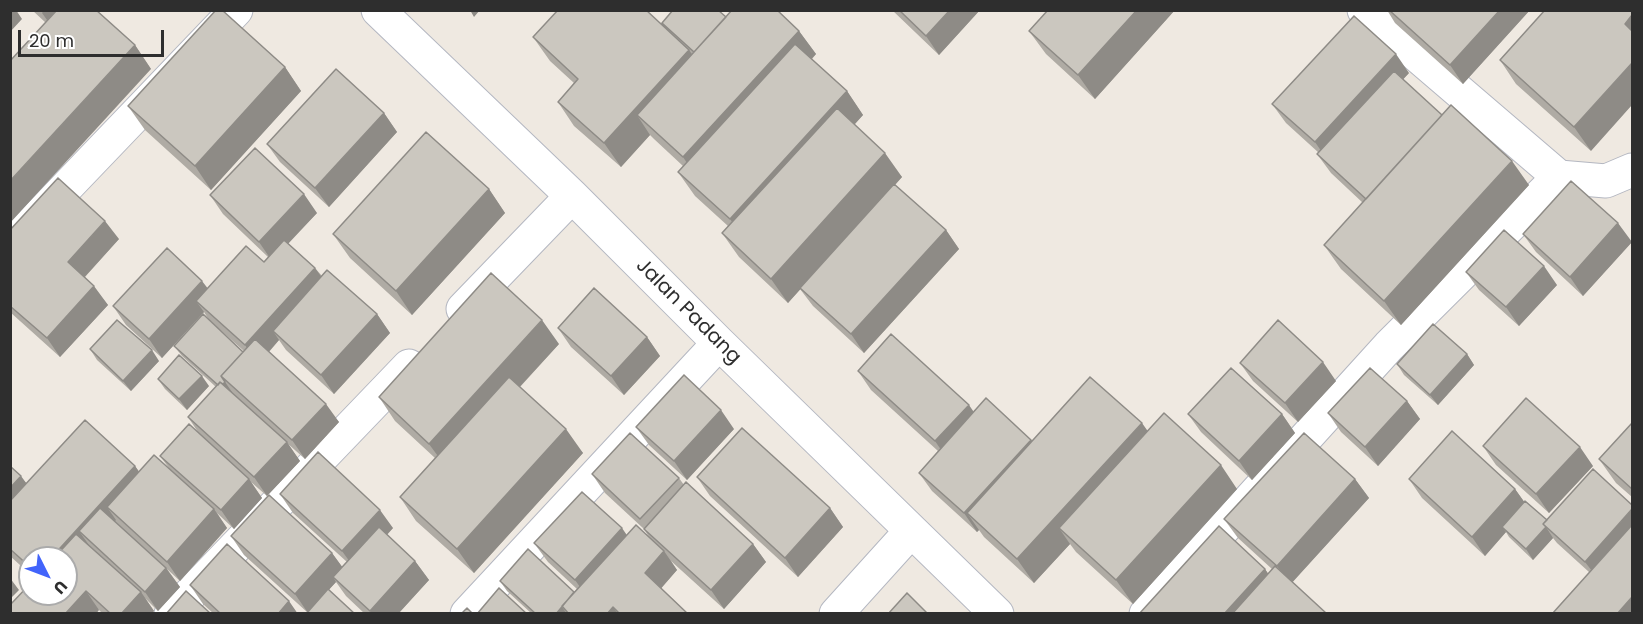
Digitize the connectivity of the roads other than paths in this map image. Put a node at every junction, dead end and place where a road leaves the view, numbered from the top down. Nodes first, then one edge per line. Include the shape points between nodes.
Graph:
1 (236, 10) edge
2 (378, 10) edge
3 (1374, 14) edge
4 (1632, 170) edge
5 (1559, 177) junction
6 (572, 196) junction
7 (10, 246) edge
8 (719, 343) junction
9 (910, 531) junction
10 (171, 614) edge
11 (467, 614) edge
12 (836, 614) edge
13 (997, 614) edge
14 (1146, 614) edge

1 - 7 street
2 - 6 street, Jalan Padang
3 - 5 street
4 - 5 street via 1606,182
5 - 14 street via 1389,346
6 - 8 street, Jalan Padang
6 - 10 street
8 - 9 street, Jalan Padang
8 - 11 street
9 - 12 street
9 - 13 street, Jalan Padang

